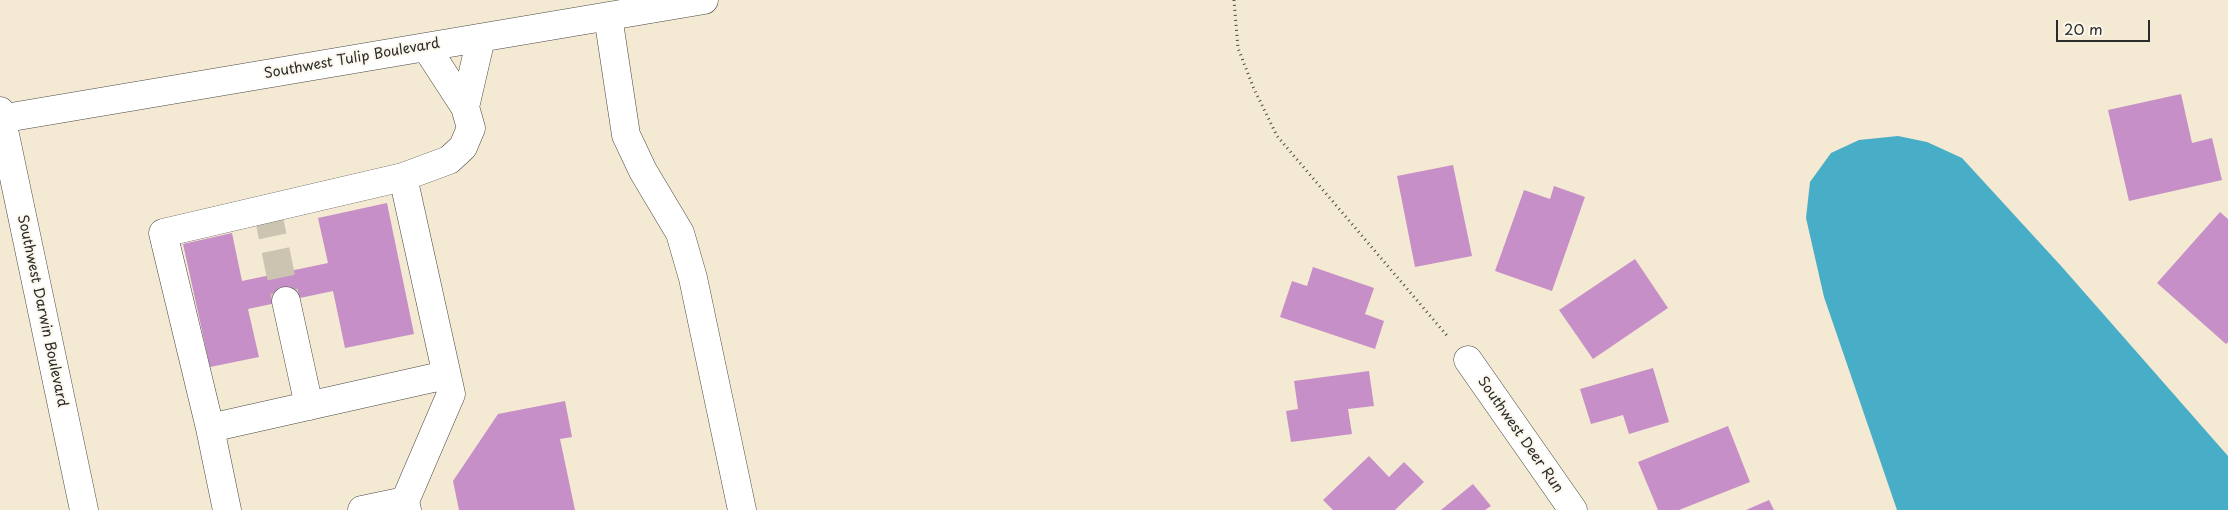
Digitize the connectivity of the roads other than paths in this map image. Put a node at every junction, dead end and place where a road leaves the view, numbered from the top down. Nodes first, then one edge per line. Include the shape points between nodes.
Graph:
1 (704, 0) edge
2 (608, 16) junction
3 (481, 38) junction
4 (426, 47) junction
5 (465, 107) junction
6 (1, 116) edge
7 (403, 177) junction
8 (286, 301) tunnel mouth
9 (1468, 360) road end
10 (446, 375) junction
11 (309, 406) junction
12 (210, 428) junction
13 (406, 505) edge
14 (84, 510) edge
15 (227, 510) edge
16 (362, 510) edge
17 (742, 510) edge
18 (1573, 510) edge

1 - 2 street, Southwest Tulip Boulevard
2 - 3 street, Southwest Tulip Boulevard
2 - 17 street via 626,134 643,171 680,233 693,278
3 - 4 street, Southwest Tulip Boulevard
3 - 5 street
4 - 5 street
4 - 6 street, Southwest Tulip Boulevard
5 - 7 street via 471,128 463,147 449,160
6 - 14 street, Southwest Darwin Boulevard
7 - 10 street
7 - 12 street via 164,233
8 - 11 street
9 - 18 street, Southwest Deer Run
10 - 11 street
10 - 13 street via 451,394
11 - 12 street
12 - 15 street
13 - 16 street

